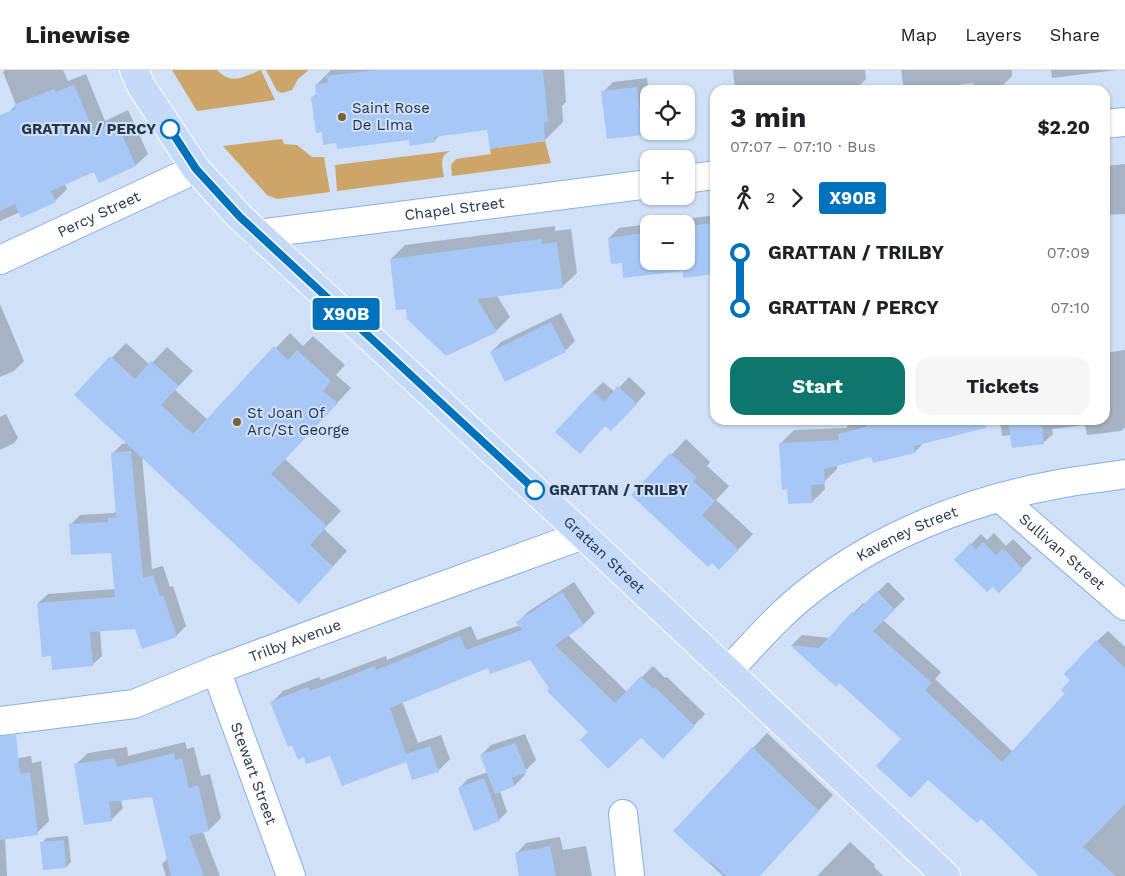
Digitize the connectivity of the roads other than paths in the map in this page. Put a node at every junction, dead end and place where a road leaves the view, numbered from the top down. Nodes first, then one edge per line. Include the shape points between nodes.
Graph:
1 (134, 70) edge
2 (1125, 122) edge
3 (1110, 124) edge
4 (196, 169) junction
5 (710, 176) edge
6 (695, 178) edge
7 (640, 185) edge
8 (258, 234) junction
9 (0, 260) edge
10 (1125, 474) edge
11 (1000, 498) junction
12 (583, 535) junction
13 (1125, 606) edge
14 (216, 670) junction
15 (728, 671) junction
16 (0, 721) edge
17 (623, 814) dead end
18 (291, 876) edge
19 (630, 876) edge
20 (946, 876) edge

1 - 4 main road, Grattan Street via 141,86
2 - 3 street
4 - 8 main road, Grattan Street
4 - 9 street, Percy Street
5 - 6 street
7 - 8 street, Chapel Street
8 - 12 main road, Grattan Street
10 - 11 street, Kaveney Street via 1053,485
11 - 13 street, Sullivan Street
11 - 15 street, Kaveney Street via 910,530 855,560 807,592
12 - 14 street, Trilby Avenue
12 - 15 main road, Grattan Street
14 - 16 street, Trilby Avenue via 134,704
14 - 18 street, Stewart Street
15 - 20 main road, Grattan Street
17 - 19 street

